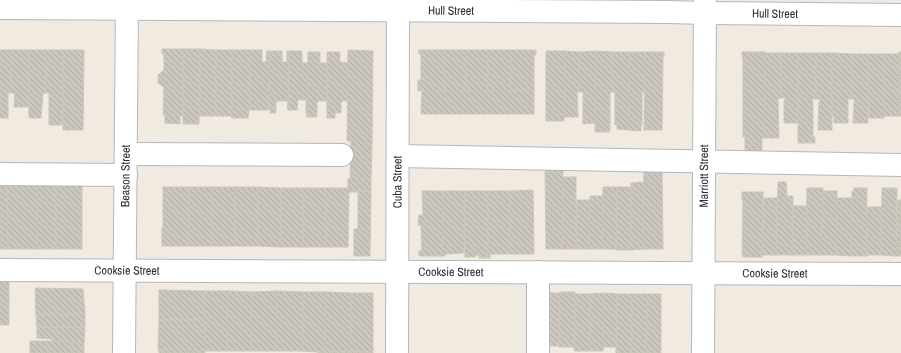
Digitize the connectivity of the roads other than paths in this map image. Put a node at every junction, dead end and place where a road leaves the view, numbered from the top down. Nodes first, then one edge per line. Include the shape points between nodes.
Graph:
1 (127, 4) edge
2 (705, 7) edge
3 (0, 8) edge
4 (398, 11) junction
5 (901, 15) edge
6 (342, 155) dead end
7 (398, 156) junction
8 (704, 161) junction
9 (126, 164) junction
10 (901, 165) edge
11 (0, 174) edge
12 (0, 270) edge
13 (125, 270) junction
14 (397, 272) junction
15 (538, 272) junction
16 (704, 273) junction
17 (901, 274) edge
18 (124, 353) edge
19 (397, 353) edge
20 (538, 353) edge
21 (703, 353) edge

1 - 3 street, Hull Street
1 - 4 street, Hull Street
1 - 9 street, Beason Street
2 - 4 street, Hull Street via 668,12
2 - 5 street, Hull Street
2 - 8 street, Marriott Street
4 - 7 street, Cuba Street
6 - 9 street
7 - 8 street
7 - 14 street, Cuba Street
8 - 10 street
8 - 16 street, Marriott Street
9 - 11 street
9 - 13 street, Beason Street
12 - 13 street, Cooksie Street
13 - 14 street, Cooksie Street
13 - 18 street, Beason Street
14 - 15 street, Cooksie Street
14 - 19 street, Cuba Street
15 - 16 street, Cooksie Street
15 - 20 street
16 - 17 street, Cooksie Street
16 - 21 street, Marriott Street

